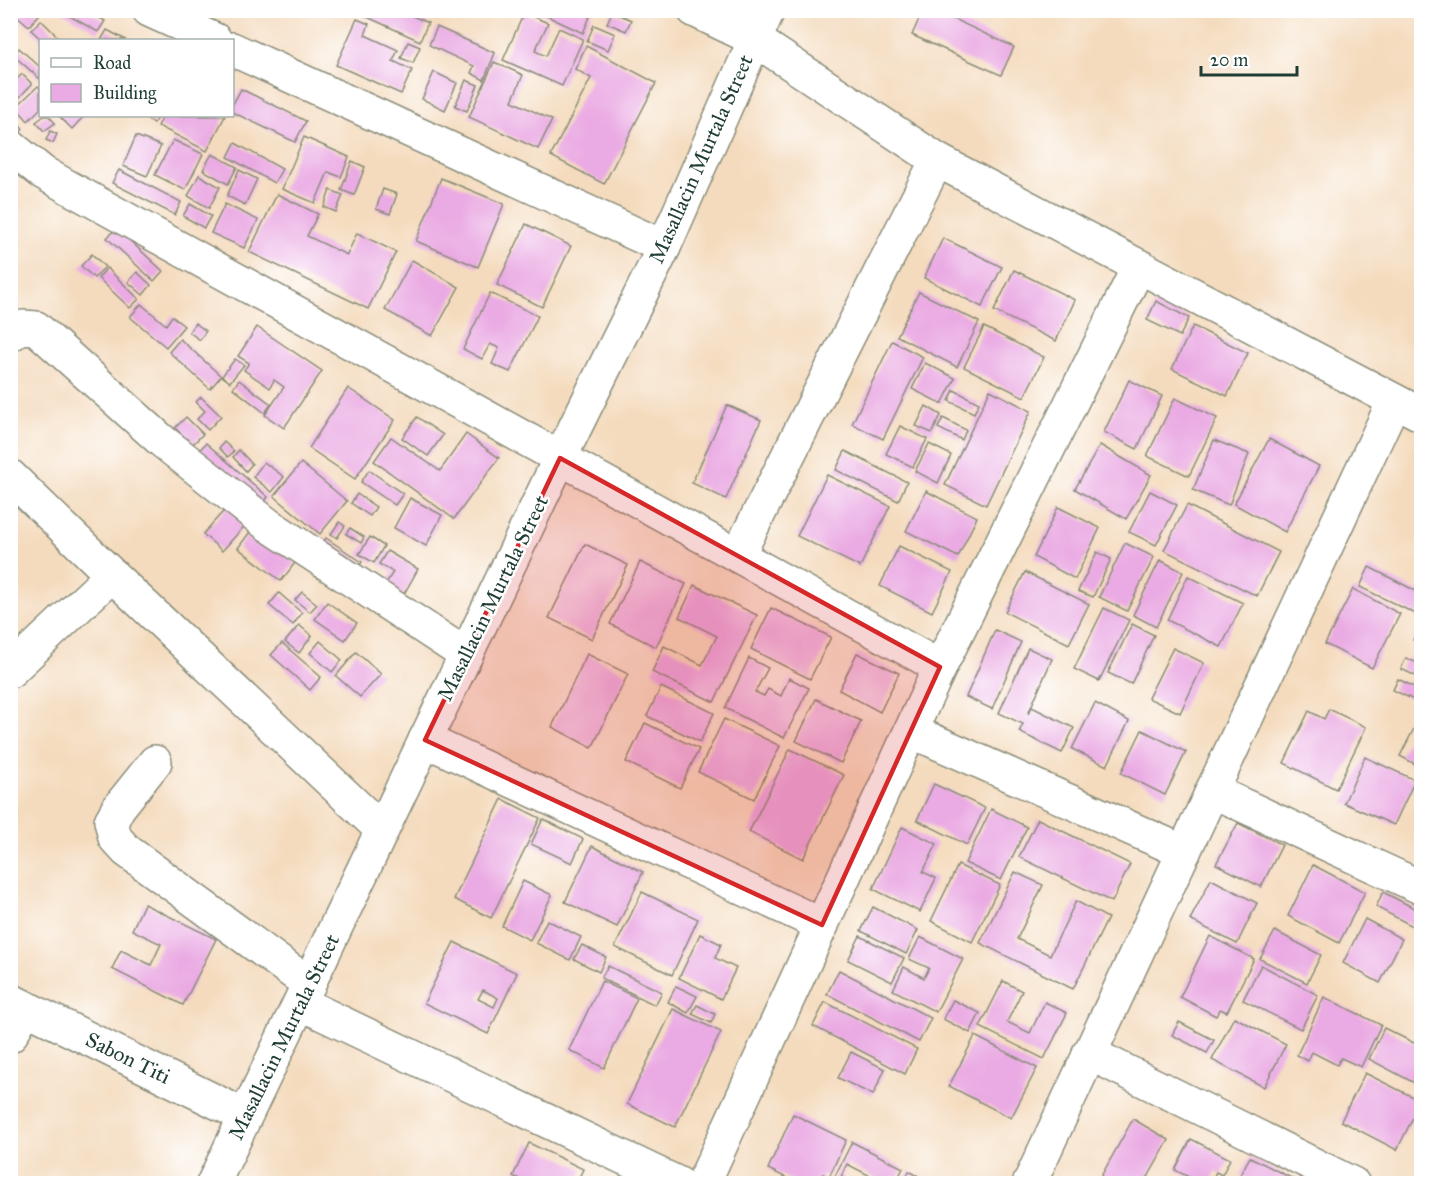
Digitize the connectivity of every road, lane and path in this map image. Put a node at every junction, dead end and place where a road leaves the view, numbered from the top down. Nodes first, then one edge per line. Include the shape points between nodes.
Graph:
1 (149, 10) edge
2 (694, 10) edge
3 (761, 25) edge
4 (213, 39) edge
5 (234, 50) edge
6 (10, 146) edge
7 (937, 160) junction
8 (664, 247) junction
9 (1139, 266) junction
10 (10, 335) edge
11 (1408, 408) edge
12 (560, 458) junction
13 (10, 476) edge
14 (738, 555) junction
15 (112, 575) junction
16 (466, 655) junction
17 (940, 667) junction
18 (10, 671) edge
19 (911, 730) junction
20 (425, 740) junction
21 (154, 762) dead end
22 (1212, 791) junction
23 (382, 830) junction
24 (1184, 852) junction
25 (1418, 878) edge
26 (822, 925) junction
27 (305, 994) junction
28 (18, 1004) edge
29 (10, 1036) edge
30 (1089, 1053) junction
31 (245, 1116) junction
32 (223, 1180) edge
33 (679, 1184) edge
34 (703, 1184) edge
35 (1029, 1184) edge
36 (1353, 1184) edge

1 - 4 street
2 - 3 street
3 - 7 street
3 - 8 street, Masallacin Murtala Street
5 - 8 street
6 - 12 street via 68,187
7 - 9 street
7 - 14 street
8 - 12 street, Masallacin Murtala Street
9 - 11 street
9 - 17 street
10 - 16 street via 23,327 36,328 162,441 267,524
11 - 22 street
12 - 14 street
12 - 16 street, Masallacin Murtala Street
13 - 15 street
14 - 17 street
15 - 18 street
15 - 23 street
16 - 20 street, Masallacin Murtala Street
17 - 19 street
19 - 24 street
19 - 26 street
20 - 23 street, Masallacin Murtala Street
20 - 26 street
21 - 27 street via 111,821 115,838
22 - 24 street
22 - 25 street
23 - 27 street, Masallacin Murtala Street
24 - 30 street
26 - 34 street
27 - 31 street, Masallacin Murtala Street
27 - 33 street
28 - 29 street
28 - 31 street, Sabon Titi
30 - 35 street
30 - 36 street
31 - 32 street, Masallacin Murtala Street

